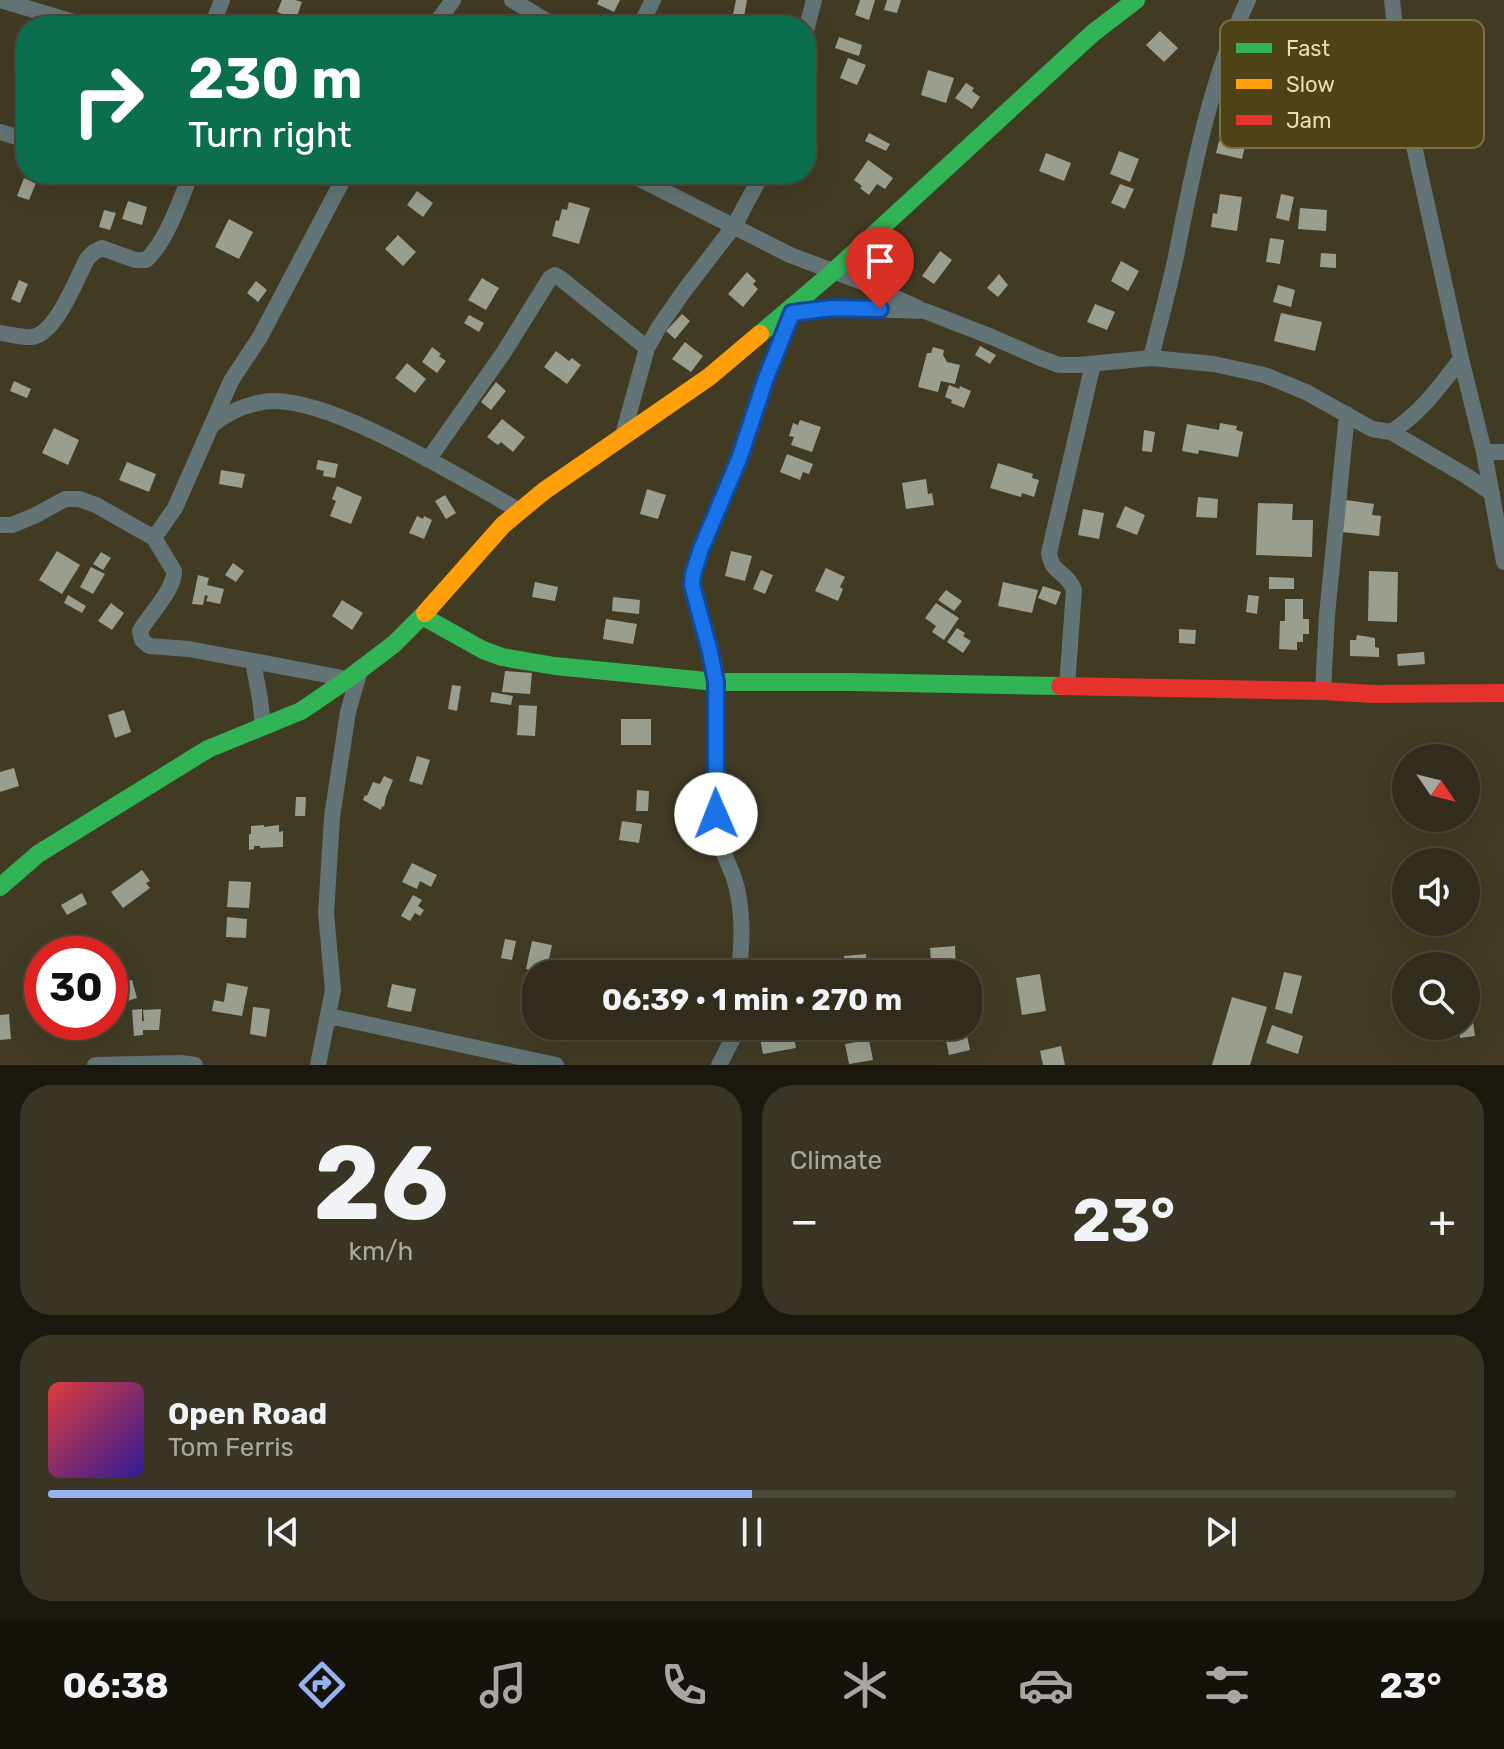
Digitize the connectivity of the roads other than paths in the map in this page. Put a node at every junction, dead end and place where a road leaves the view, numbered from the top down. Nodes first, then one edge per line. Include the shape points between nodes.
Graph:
1 (0, 0) edge
2 (512, 0) edge
3 (1136, 0) edge
4 (1248, 0) edge
5 (1392, 0) edge
6 (54, 16) edge
7 (538, 16) edge
8 (1239, 20) edge
9 (1394, 20) edge
10 (1220, 75) edge
11 (1414, 148) edge
12 (186, 184) edge
13 (341, 184) edge
14 (650, 184) edge
15 (757, 184) edge
16 (734, 226) junction
17 (833, 272) junction
18 (925, 311) junction
19 (786, 315) junction
20 (0, 333) edge
21 (647, 348) junction
22 (1151, 358) junction
23 (1461, 359) junction
24 (1093, 364) junction
25 (1347, 414) junction
26 (211, 425) junction
27 (1391, 432) junction
28 (623, 435) junction
29 (1484, 452) junction
30 (1504, 452) edge
31 (428, 460) junction
32 (1492, 493) junction
33 (520, 511) junction
34 (0, 525) edge
35 (154, 538) junction
36 (1504, 562) edge
37 (422, 616) junction
38 (253, 662) junction
39 (354, 674) junction
40 (716, 682) junction
41 (1067, 686) junction
42 (1323, 691) junction
43 (1504, 693) edge
44 (263, 727) junction
45 (0, 887) edge
46 (740, 960) edge
47 (329, 1016) junction
48 (732, 1040) edge
49 (95, 1065) edge
50 (195, 1065) edge
51 (318, 1065) edge
52 (556, 1065) edge
53 (719, 1065) edge

1 - 6 street
2 - 7 street
3 - 17 street via 1093,33
4 - 8 street
5 - 9 street
10 - 22 street
11 - 23 street
12 - 20 street via 146,260 102,248 87,259 53,325 30,337
13 - 26 street
14 - 16 street
15 - 16 street
16 - 17 street
16 - 21 street
17 - 18 street
17 - 19 street
18 - 19 street via 832,308
18 - 24 street via 1059,365
19 - 28 street via 709,377
19 - 40 street via 739,459 693,574
21 - 28 street
21 - 31 street via 555,275
22 - 24 street
22 - 25 street via 1264,375
23 - 27 street via 1426,403
23 - 29 street
24 - 41 street via 1049,553 1055,570 1074,590
25 - 27 street via 1372,429
25 - 42 street
26 - 31 street via 264,401 290,402 340,417
26 - 35 street via 175,508
27 - 32 street
28 - 33 street
29 - 30 street
29 - 32 street
31 - 33 street
32 - 36 street
33 - 37 street
34 - 35 street via 12,525 65,499 79,499
35 - 38 street via 175,578 140,631 142,640 149,646
37 - 39 street
37 - 40 street via 502,657
38 - 39 street
38 - 44 street
39 - 44 street via 301,711
39 - 47 street via 332,817 326,913 333,990
40 - 41 street
40 - 46 street via 717,830 738,897
41 - 42 street
42 - 43 street
44 - 45 street via 208,749 38,854
47 - 51 street
47 - 52 street
48 - 53 street
49 - 50 street

